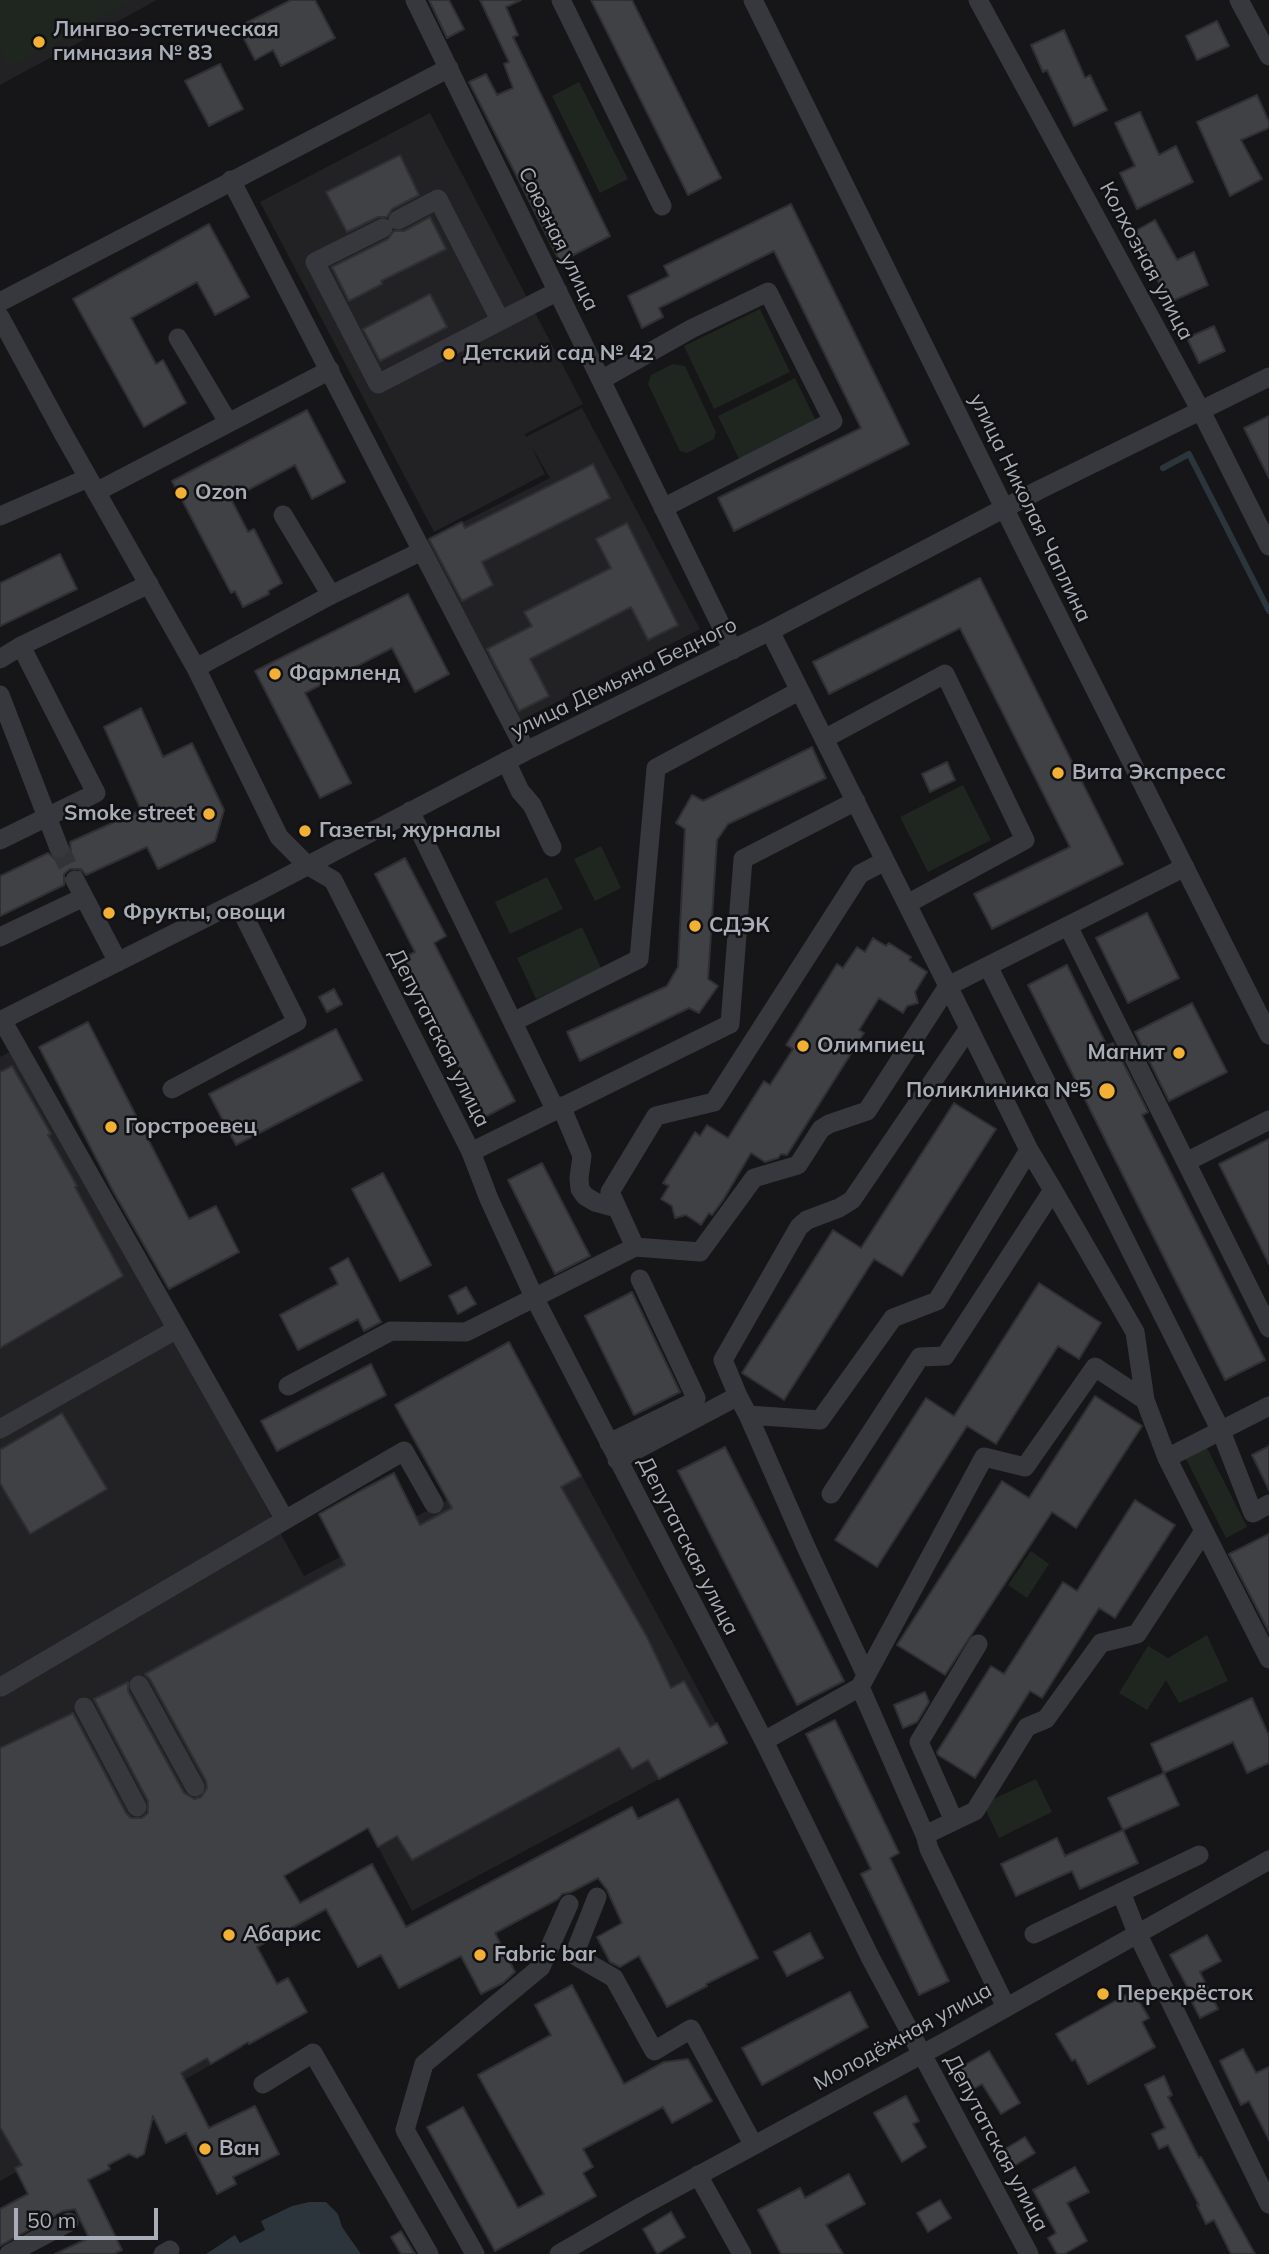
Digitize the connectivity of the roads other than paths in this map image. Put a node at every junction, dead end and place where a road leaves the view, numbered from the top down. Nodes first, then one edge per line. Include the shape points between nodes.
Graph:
1 (415, 0) edge
2 (561, 0) edge
3 (753, 0) edge
4 (978, 0) edge
5 (1239, 0) edge
6 (1269, 56) edge
7 (449, 68) junction
8 (231, 180) junction
9 (662, 206) dead end
10 (558, 291) junction
11 (0, 302) edge
12 (0, 317) edge
13 (500, 320) junction
14 (178, 338) dead end
15 (330, 370) junction
16 (1269, 377) edge
17 (601, 380) junction
18 (1201, 411) junction
19 (228, 422) junction
20 (92, 485) junction
21 (663, 508) junction
22 (1004, 508) junction
23 (283, 515) dead end
24 (0, 516) edge
25 (1269, 546) edge
26 (422, 551) junction
27 (149, 584) junction
28 (331, 595) junction
29 (770, 631) junction
30 (21, 646) junction
31 (733, 650) junction
32 (0, 659) edge
33 (196, 668) junction
34 (799, 691) junction
35 (0, 695) edge
36 (824, 739) junction
37 (526, 751) junction
38 (506, 761) junction
39 (856, 801) junction
40 (410, 811) junction
41 (47, 819) junction
42 (0, 840) edge
43 (552, 847) dead end
44 (59, 848) tunnel mouth
45 (885, 861) junction
46 (307, 865) junction
47 (1185, 867) junction
48 (237, 902) junction
49 (907, 904) junction
50 (1068, 926) junction
51 (0, 937) edge
52 (118, 962) junction
53 (988, 966) junction
54 (948, 986) junction
55 (1, 1020) edge
56 (513, 1022) junction
57 (969, 1028) junction
58 (1269, 1035) edge
59 (172, 1089) dead end
60 (558, 1108) junction
61 (1269, 1120) edge
62 (1029, 1150) junction
63 (471, 1152) junction
64 (1186, 1162) junction
65 (1054, 1190) junction
66 (617, 1208) junction
67 (635, 1247) junction
68 (640, 1279) dead end
69 (535, 1299) junction
70 (1269, 1328) edge
71 (177, 1329) junction
72 (288, 1386) dead end
73 (738, 1396) junction
74 (1144, 1400) junction
75 (1269, 1406) edge
76 (748, 1415) junction
77 (0, 1430) edge
78 (1221, 1431) junction
79 (613, 1451) junction
80 (1167, 1458) junction
81 (831, 1494) dead end
82 (434, 1504) dead end
83 (1269, 1504) edge
84 (285, 1520) junction
85 (1204, 1531) junction
86 (978, 1644) dead end
87 (1269, 1659) edge
88 (863, 1681) junction
89 (138, 1685) dead end
90 (1, 1687) edge
91 (84, 1707) dead end
92 (764, 1741) junction
93 (195, 1787) dead end
94 (137, 1807) dead end
95 (954, 1821) junction
96 (925, 1835) junction
97 (1199, 1855) dead end
98 (1269, 1860) edge
99 (1121, 1892) junction
100 (597, 1897) dead end
101 (569, 1904) dead end
102 (1138, 1933) junction
103 (1034, 1934) dead end
104 (1006, 2007) junction
105 (922, 2054) junction
106 (262, 2084) dead end
107 (753, 2144) junction
108 (698, 2175) junction
109 (1269, 2204) edge
110 (69, 2222) dead end
111 (9, 2254) edge
112 (429, 2254) edge
113 (475, 2254) edge
114 (559, 2254) edge
115 (741, 2254) edge
116 (1029, 2254) edge

1 - 7 street, Союзная улица
2 - 9 street
3 - 22 street, улица Николая Чаплина
4 - 18 street, Колхозная улица
5 - 6 street
7 - 8 street
7 - 10 street, Союзная улица
8 - 11 street
8 - 15 street
10 - 13 street
10 - 17 street, Союзная улица
12 - 20 street, Депутатская улица
13 - 13 street via 378,384 315,262 438,199
14 - 19 street
15 - 19 street
15 - 26 street
16 - 18 street, улица Демьяна Бедного
17 - 21 street, Союзная улица
17 - 21 street via 768,292 833,421
18 - 22 street, улица Демьяна Бедного
18 - 25 street, Колхозная улица
19 - 20 street
20 - 24 street
20 - 27 street, Депутатская улица
21 - 31 street, Союзная улица
22 - 29 street, улица Демьяна Бедного
22 - 47 street, улица Николая Чаплина
23 - 28 street
26 - 28 street
26 - 37 street
27 - 30 street
27 - 33 street, Депутатская улица
28 - 33 street
29 - 31 street, улица Демьяна Бедного
29 - 34 street
30 - 32 street
30 - 41 street via 96,793
31 - 37 street, улица Демьяна Бедного
33 - 46 street, Депутатская улица via 279,837
34 - 36 street
34 - 56 street via 656,768 639,959
35 - 41 street
36 - 39 street
36 - 49 street via 945,674 1025,840
37 - 38 street, улица Демьяна Бедного
38 - 40 street, улица Демьяна Бедного
38 - 43 street
39 - 45 street
39 - 60 street via 743,859 730,1024
40 - 46 street, улица Демьяна Бедного
40 - 56 street
41 - 42 street
41 - 44 street
45 - 49 street
45 - 66 street via 860,874 714,1102 656,1116 610,1192
46 - 48 street, улица Демьяна Бедного
46 - 63 street, Депутатская улица via 333,880
47 - 50 street
47 - 58 street, улица Николая Чаплина
48 - 52 street, улица Демьяна Бедного
48 - 59 street via 297,1022
49 - 54 street
50 - 53 street
50 - 64 street
51 - 52 street via 80,888
52 - 55 street, улица Демьяна Бедного
53 - 54 street
53 - 78 street
54 - 57 street
54 - 67 street via 867,1111 821,1129 798,1165 754,1178 701,1252
55 - 71 street
56 - 60 street
57 - 62 street
57 - 73 street via 852,1200 799,1227 723,1360
60 - 63 street
60 - 66 street via 579,1145 580,1188 594,1202
61 - 64 street
62 - 65 street
62 - 76 street via 937,1301 893,1318 820,1420
63 - 69 street, Депутатская улица
64 - 70 street
65 - 74 street via 1135,1332
65 - 81 street via 945,1356 920,1357
66 - 67 street
67 - 69 street
68 - 79 street via 696,1398
69 - 72 street via 466,1332 391,1331
69 - 79 street, Депутатская улица
71 - 77 street
71 - 84 street
73 - 76 street
73 - 79 street
74 - 80 street
74 - 88 street via 1095,1367 1025,1467 984,1457
75 - 78 street
76 - 88 street
78 - 80 street
78 - 83 street via 1253,1513
79 - 92 street, Депутатская улица
80 - 85 street
82 - 84 street via 404,1451
84 - 90 street
85 - 87 street
85 - 95 street via 1137,1634 1101,1643 1046,1719 1027,1727 975,1811
86 - 95 street via 919,1742
88 - 92 street
88 - 96 street
89 - 93 street
91 - 94 street
92 - 105 street, Депутатская улица
95 - 96 street
96 - 104 street
97 - 99 street
98 - 102 street, Молодёжная улица
99 - 102 street
99 - 103 street
100 - 107 street via 574,1955 614,1978 654,2051 691,2029
101 - 113 street via 541,1967 424,2064 405,2130
102 - 104 street, Молодёжная улица
102 - 109 street
104 - 105 street, Молодёжная улица
105 - 107 street, Молодёжная улица
105 - 116 street, Депутатская улица
106 - 112 street via 313,2053
107 - 108 street, Молодёжная улица
108 - 114 street, Молодёжная улица
108 - 115 street
110 - 111 street

